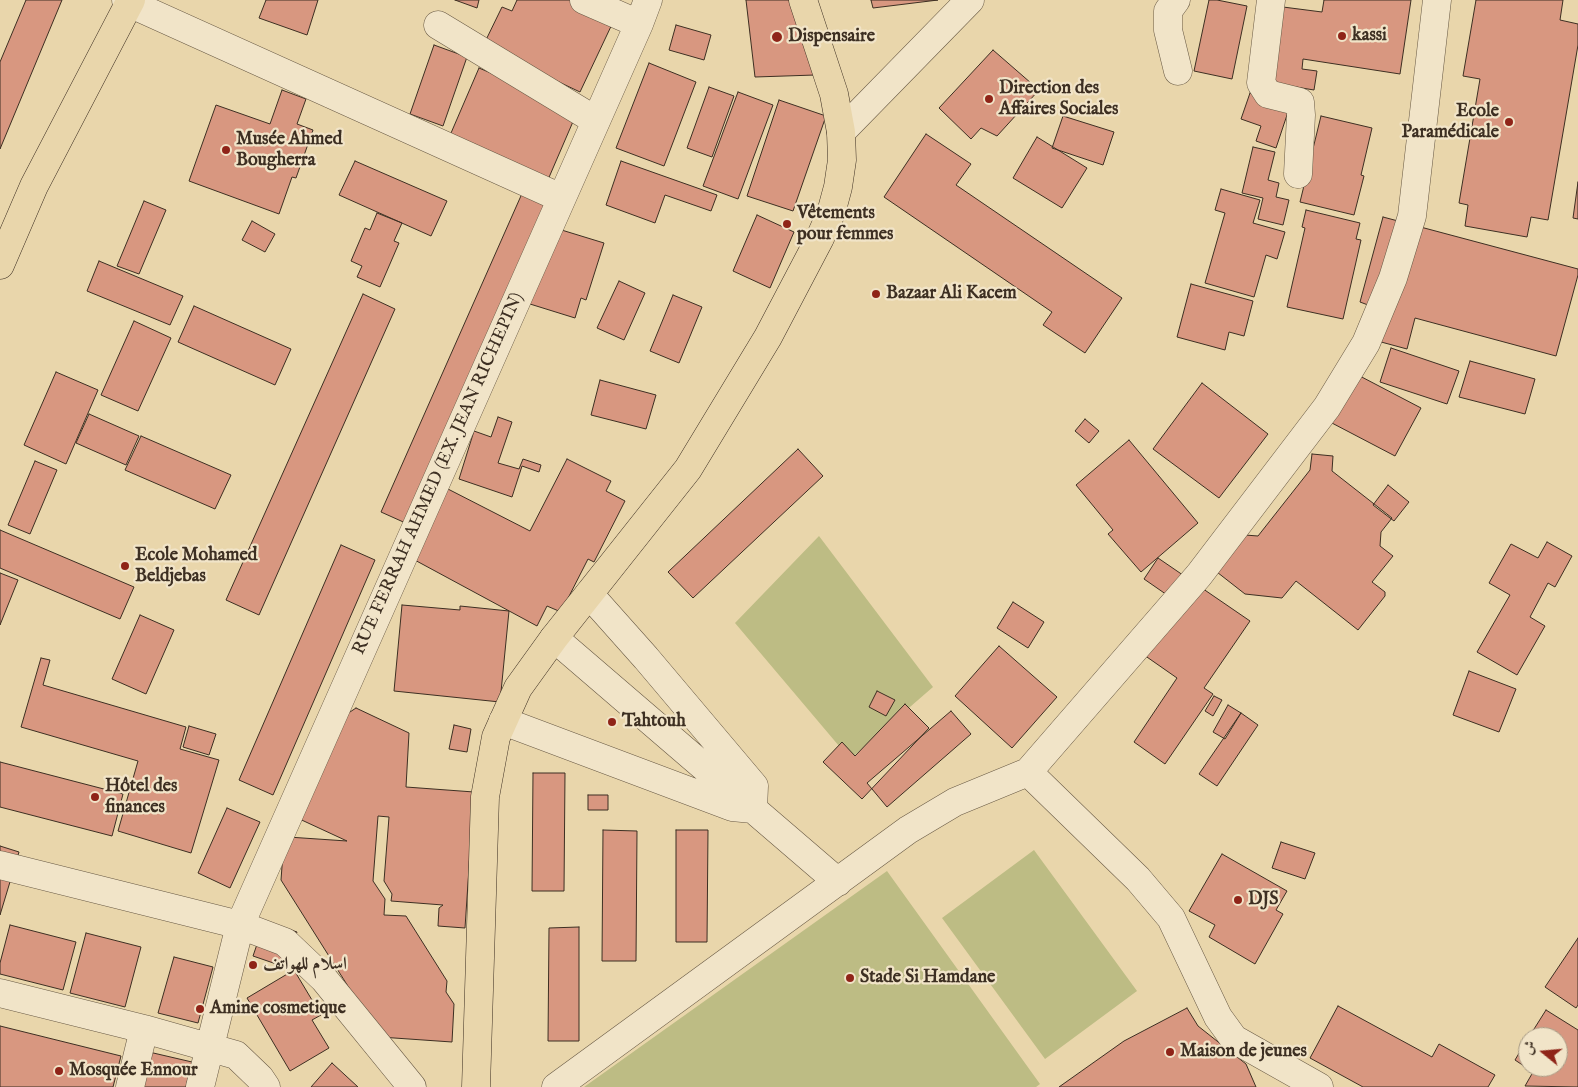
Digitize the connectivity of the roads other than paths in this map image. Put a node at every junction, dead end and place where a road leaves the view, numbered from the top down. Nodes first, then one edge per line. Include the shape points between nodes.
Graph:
1 (584, 0) edge
2 (803, 0) edge
3 (970, 0) edge
4 (1176, 0) edge
5 (1271, 0) edge
6 (1437, 0) edge
7 (129, 1) edge
8 (644, 12) edge
9 (438, 25) dead end
10 (1178, 71) dead end
11 (595, 120) junction
12 (841, 132) junction
13 (1298, 174) dead end
14 (562, 198) junction
15 (0, 264) edge
16 (588, 594) junction
17 (554, 638) junction
18 (503, 721) junction
19 (1028, 772) junction
20 (753, 809) junction
21 (0, 865) edge
22 (838, 882) junction
23 (240, 925) junction
24 (0, 993) edge
25 (144, 1029) junction
26 (209, 1047) junction
27 (1282, 1077) edge
28 (130, 1087) edge
29 (200, 1087) edge
30 (266, 1087) edge
31 (412, 1087) edge
32 (476, 1087) edge
33 (556, 1087) edge
34 (1319, 1087) edge

1 - 8 street
2 - 12 main road via 834,94
3 - 12 street
4 - 10 street via 1168,11 1168,30
5 - 13 street via 1262,83 1268,94 1300,102
6 - 19 street via 1412,216 1394,278 1366,343 1327,407 1199,575
7 - 14 street
7 - 15 main road via 34,186
8 - 11 street, RUE FERRAH AHMED (EX. JEAN RICHEPIN)
9 - 11 street
11 - 14 street, RUE FERRAH AHMED (EX. JEAN RICHEPIN)
12 - 16 main road via 842,160 831,213 768,337 688,468
14 - 23 street, RUE FERRAH AHMED (EX. JEAN RICHEPIN)
16 - 17 main road
16 - 20 street via 754,786
17 - 18 main road via 518,688
17 - 20 street
18 - 20 street via 732,807
18 - 32 main road via 496,737 485,797
19 - 22 street via 955,802 908,830
19 - 27 street via 1138,879 1171,918 1218,1017 1234,1039
20 - 22 street
21 - 23 street
22 - 33 street
23 - 26 street, RUE FERRAH AHMED (EX. JEAN RICHEPIN)
23 - 31 street via 285,942 324,980
24 - 25 street
25 - 26 street
25 - 28 street
26 - 29 street, RUE FERRAH AHMED (EX. JEAN RICHEPIN)
26 - 30 street via 236,1055
27 - 34 street

